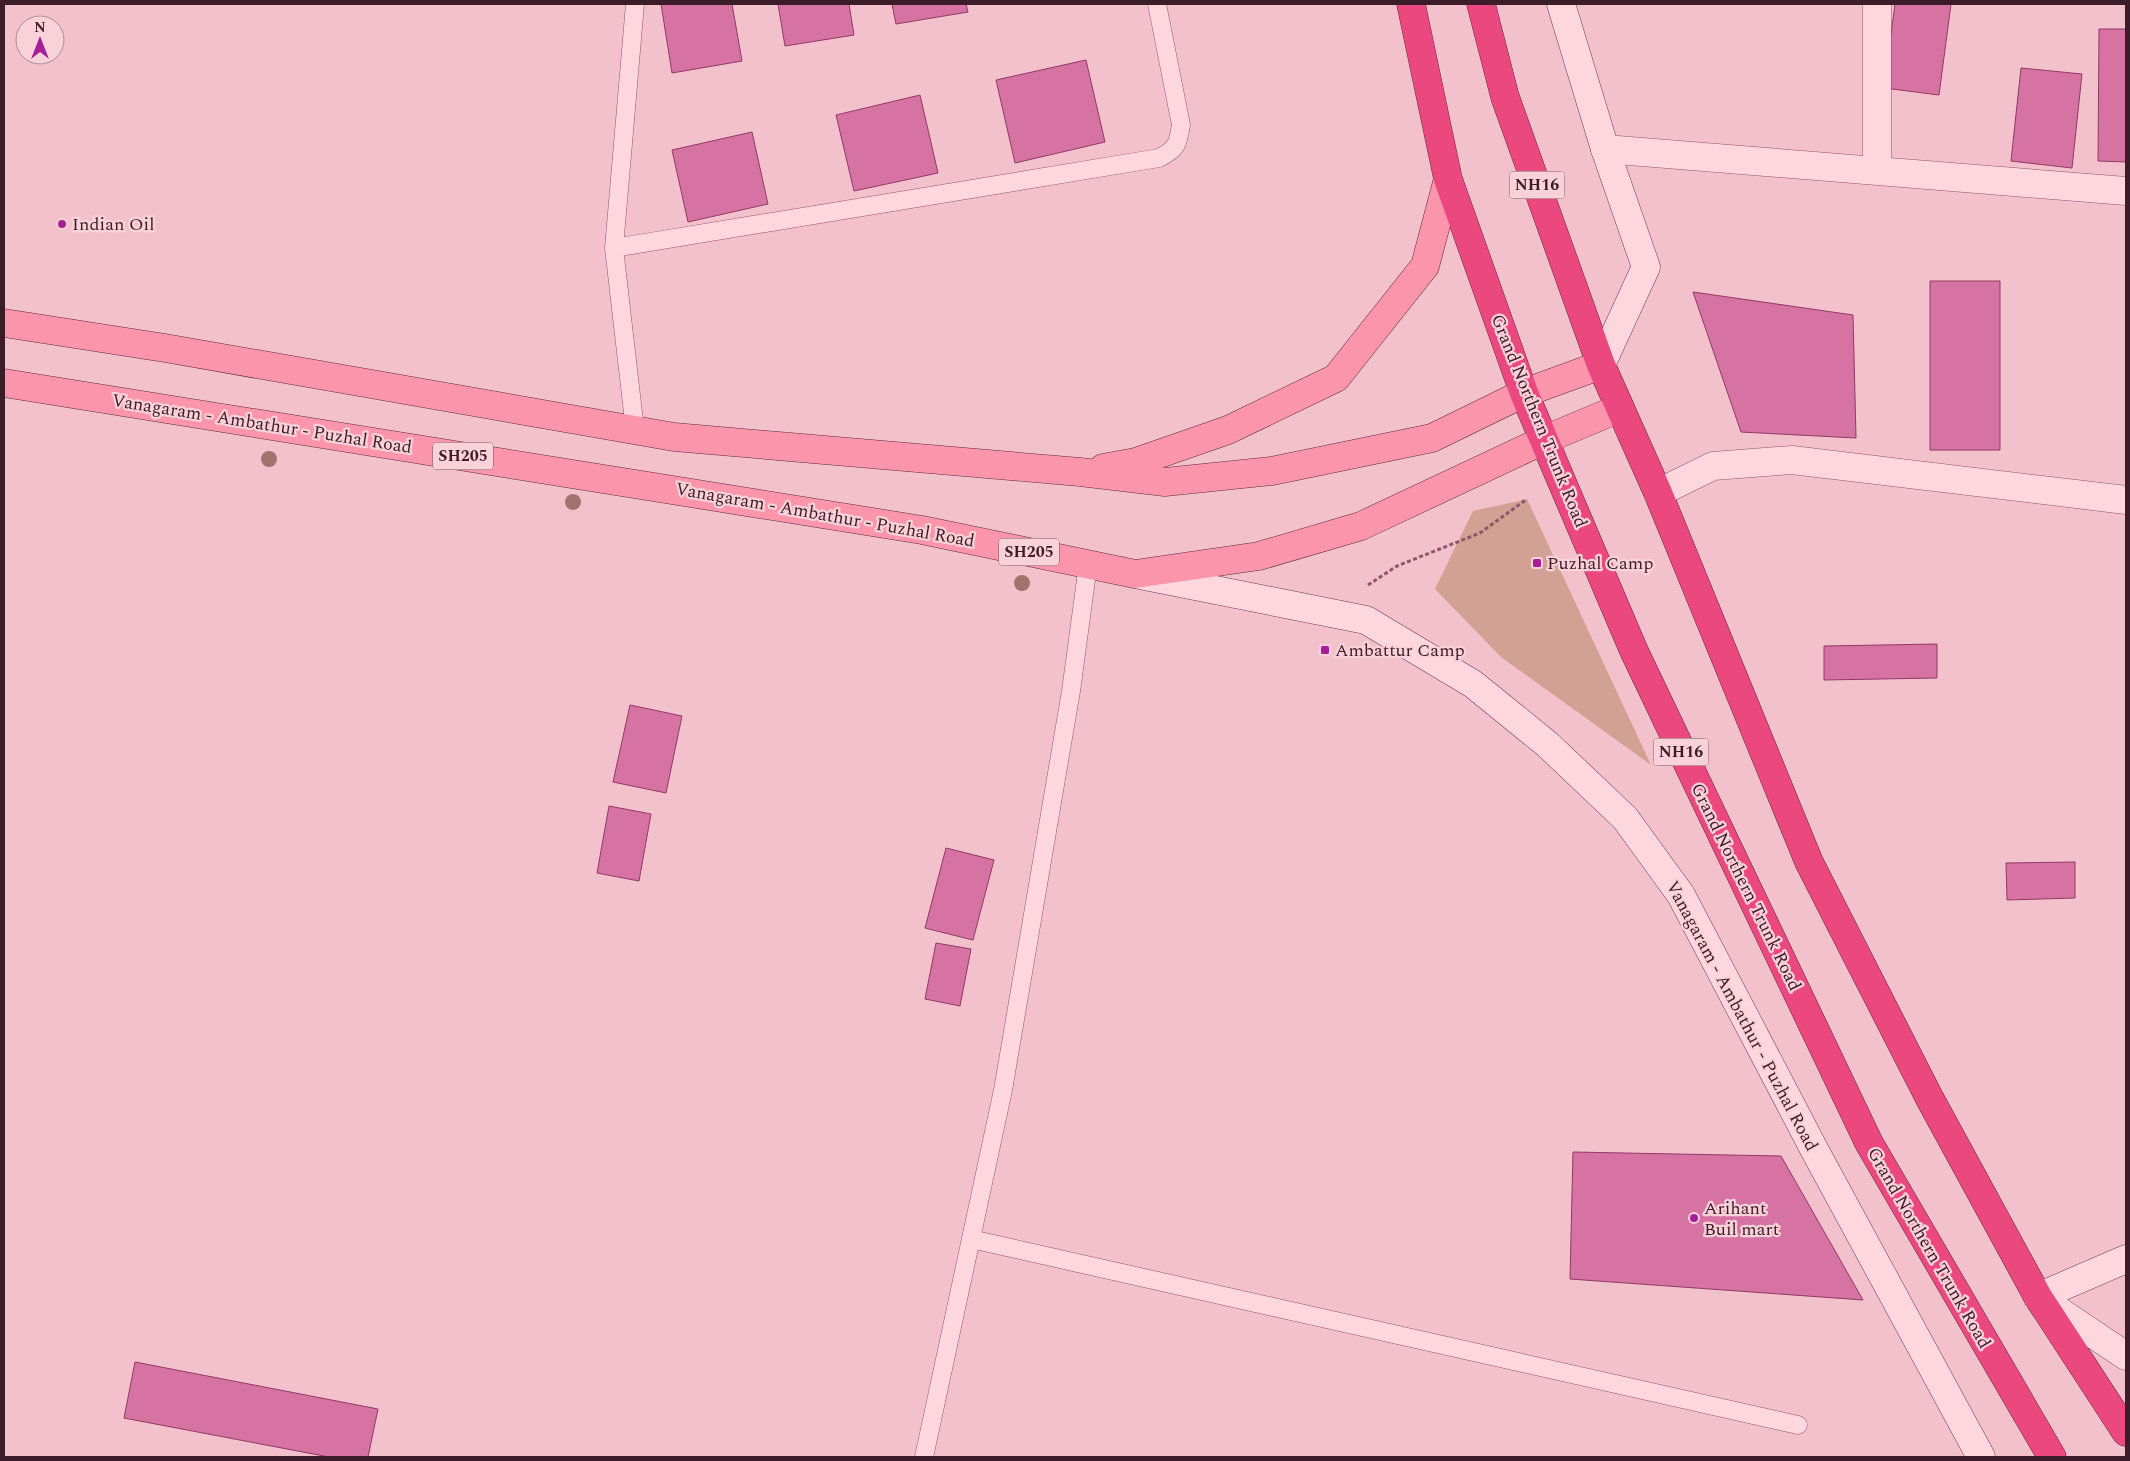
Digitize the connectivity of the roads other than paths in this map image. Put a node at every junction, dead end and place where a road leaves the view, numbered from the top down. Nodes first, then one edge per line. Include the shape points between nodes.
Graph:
1 (635, 4) edge
2 (1157, 4) edge
3 (1411, 4) edge
4 (1481, 4) edge
5 (1561, 4) edge
6 (1877, 4) edge
7 (1605, 150) junction
8 (1877, 171) junction
9 (1448, 179) junction
10 (2126, 191) edge
11 (614, 248) junction
12 (4, 323) edge
13 (1601, 365) junction
14 (4, 383) edge
15 (1524, 393) junction
16 (1620, 408) junction
17 (635, 430) junction
18 (1544, 440) junction
19 (1080, 472) junction
20 (1658, 493) junction
21 (2126, 500) edge
22 (1088, 565) junction
23 (1135, 574) junction
24 (971, 1239) junction
25 (2126, 1259) edge
26 (2038, 1297) junction
27 (2126, 1356) edge
28 (1798, 1424) dead end
29 (2126, 1432) edge
30 (924, 1457) edge
31 (1981, 1457) edge
32 (2052, 1457) edge

1 - 11 lane
2 - 11 lane via 1181,125 1178,142 1172,151 1159,158
3 - 9 highway, Grand Northern Trunk Road / NH16
4 - 13 highway, NH16 via 1505,97
5 - 7 street
6 - 8 street
7 - 8 street
7 - 13 street via 1646,268
8 - 10 street
9 - 15 highway, Grand Northern Trunk Road / NH16
9 - 19 main road via 1425,266 1336,378 1228,430 1136,462
11 - 17 lane
12 - 17 main road
13 - 15 main road
13 - 16 highway, NH16
14 - 22 main road, Vanagaram - Ambathur - Puzhal Road / SH205 via 922,530
15 - 18 highway, Grand Northern Trunk Road / NH16
15 - 19 main road via 1432,438 1272,471 1165,482
16 - 18 main road
16 - 20 highway, NH16
17 - 19 main road via 674,437
18 - 23 main road via 1361,526 1259,556
18 - 32 highway, Grand Northern Trunk Road / NH16 via 1652,692 1869,1143
20 - 21 street via 1713,466 1792,460
20 - 26 highway, NH16 via 1809,862 1930,1099
22 - 23 main road, Vanagaram - Ambathur - Puzhal Road / SH205
22 - 24 lane via 1071,692 1006,1071
23 - 31 street, Vanagaram - Ambathur - Puzhal Road / SH205 via 1366,620 1473,684 1547,744 1625,818 1681,895
24 - 28 lane
24 - 30 lane
25 - 26 street
26 - 27 street
26 - 29 highway, NH16

